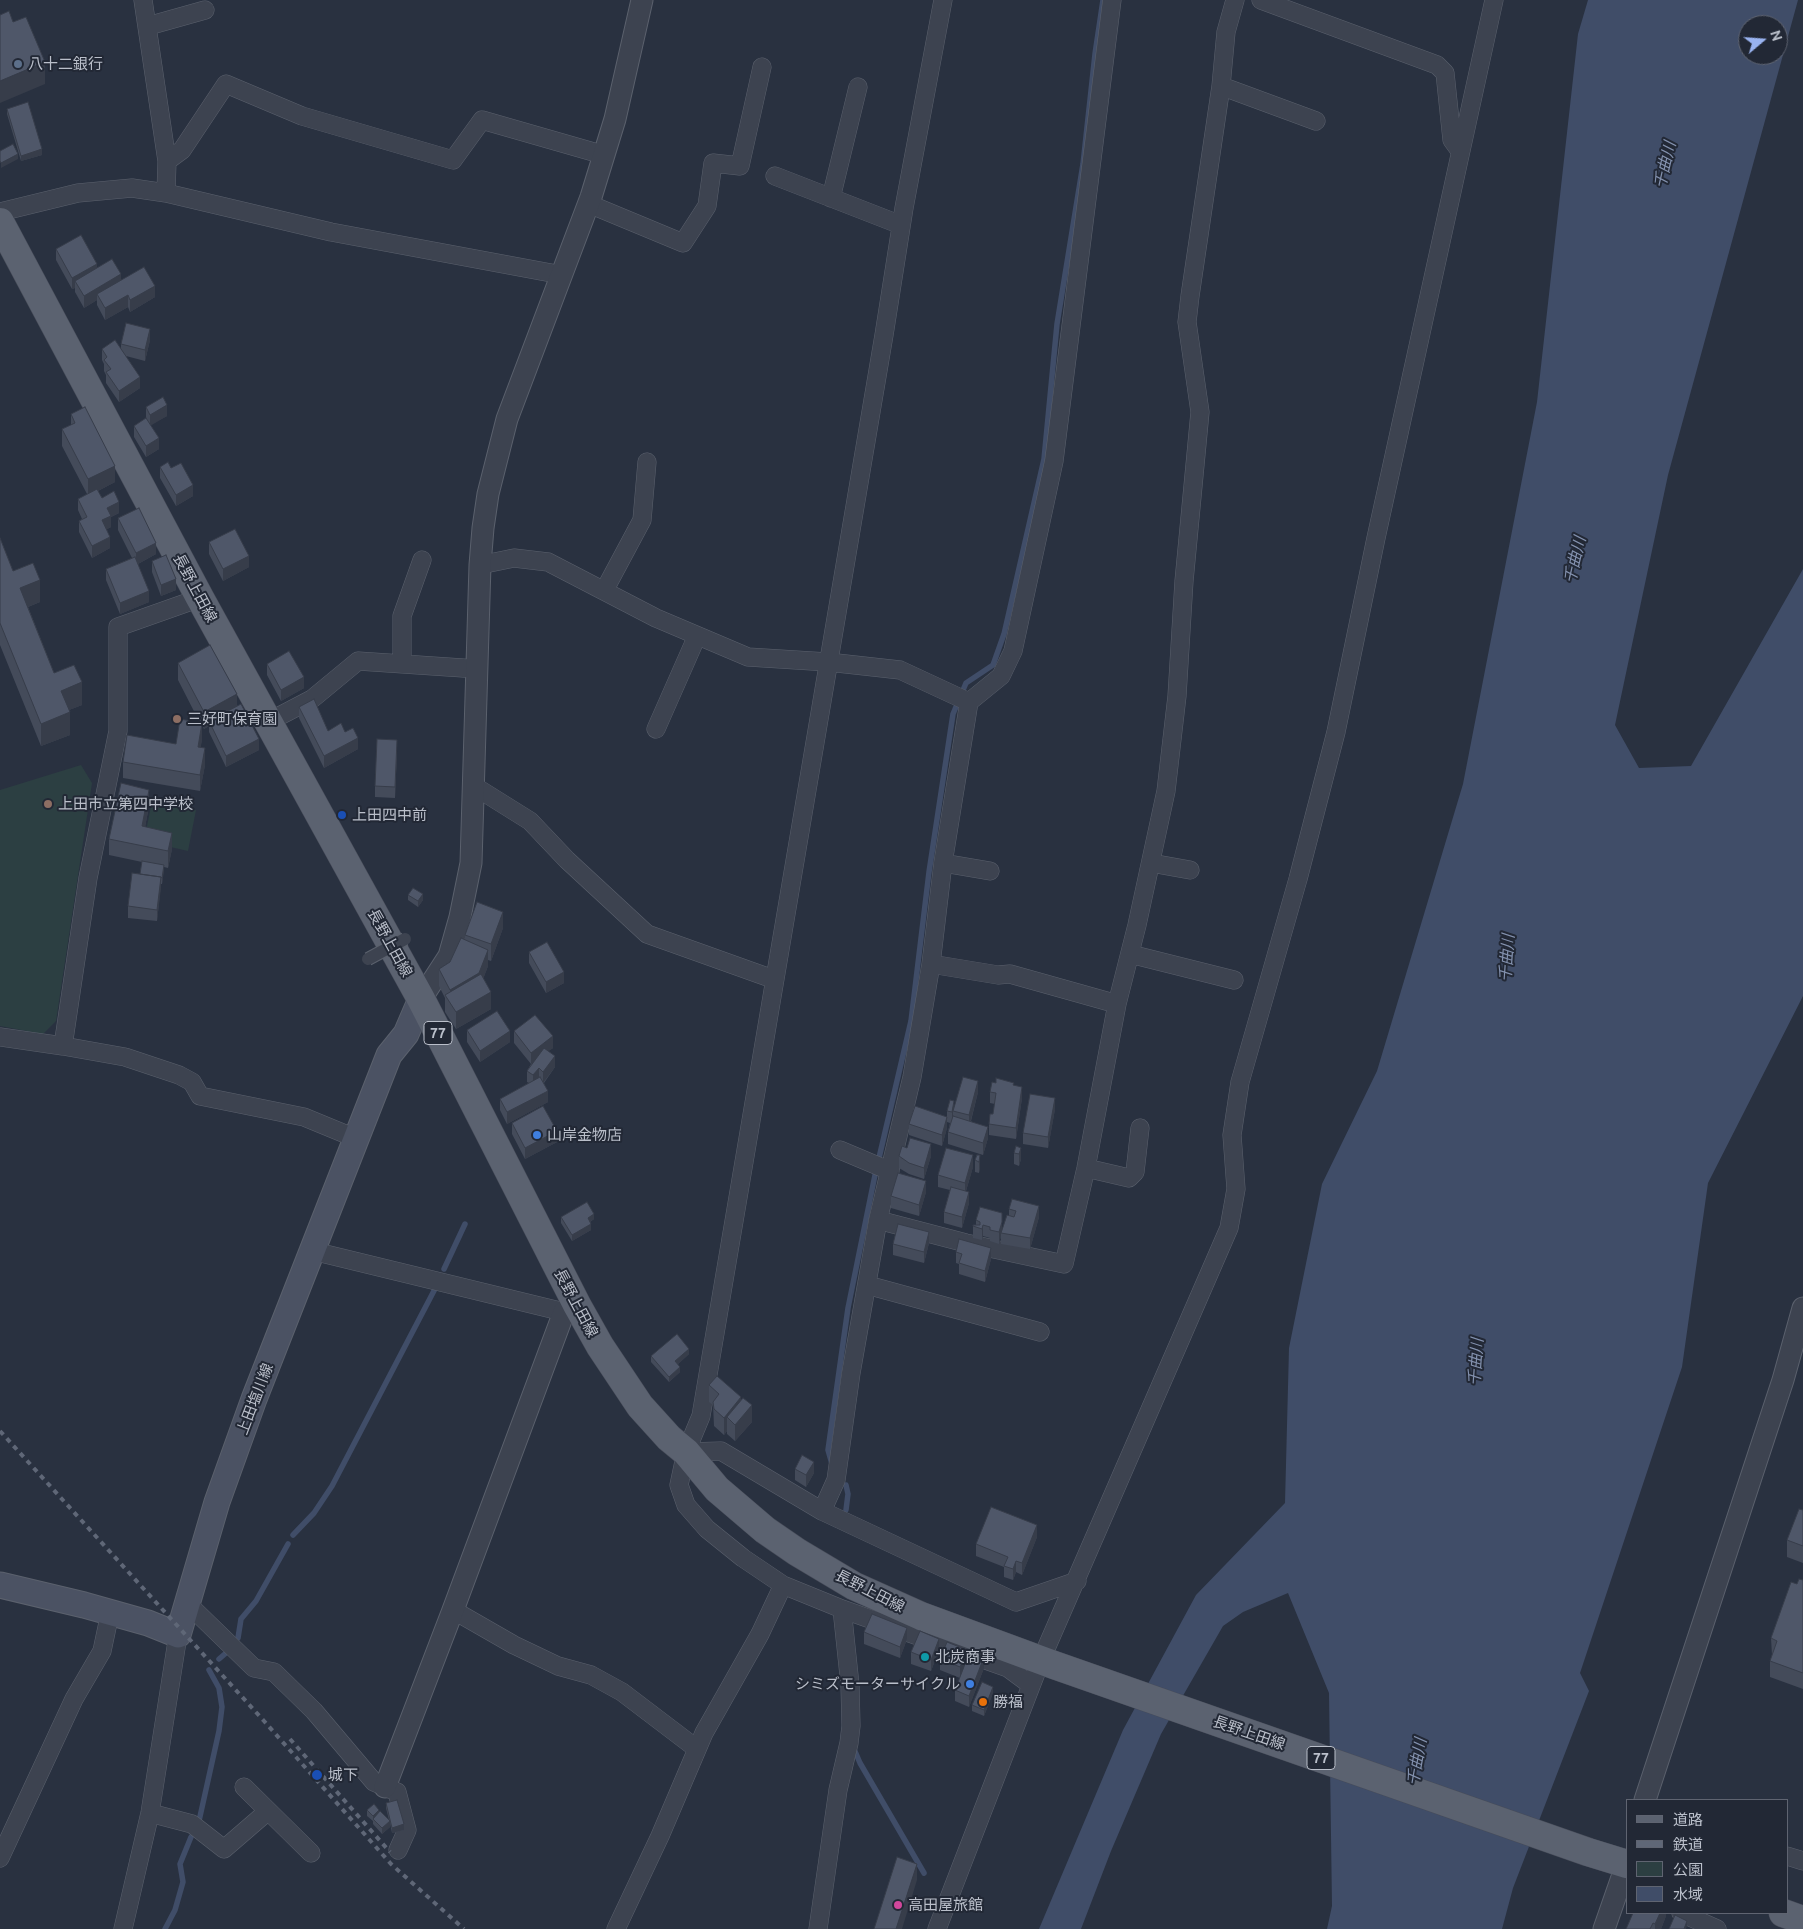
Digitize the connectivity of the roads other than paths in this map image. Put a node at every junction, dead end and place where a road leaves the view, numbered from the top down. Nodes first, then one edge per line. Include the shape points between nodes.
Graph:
1 (143, 0) edge
2 (642, 0) edge
3 (943, 0) edge
4 (1112, 0) edge
5 (1235, 0) edge
6 (1261, 0) edge
7 (1494, 0) edge
8 (205, 10) dead end
9 (148, 26) junction
10 (762, 67) dead end
11 (1221, 86) junction
12 (858, 87) dead end
13 (1316, 121) dead end
14 (1460, 152) junction
15 (604, 155) junction
16 (167, 161) junction
17 (775, 176) dead end
18 (166, 193) junction
19 (830, 198) junction
20 (589, 204) junction
21 (0, 212) edge
22 (0, 222) edge
23 (901, 225) junction
24 (562, 275) junction
25 (647, 462) dead end
26 (422, 560) dead end
27 (480, 565) junction
28 (604, 591) junction
29 (200, 598) junction
30 (697, 636) junction
31 (828, 662) junction
32 (402, 664) junction
33 (478, 669) junction
34 (969, 702) junction
35 (268, 722) junction
36 (656, 729) dead end
37 (474, 786) junction
38 (943, 863) junction
39 (1151, 863) junction
40 (1190, 870) dead end
41 (990, 871) dead end
42 (405, 939) dead end
43 (1130, 954) junction
44 (368, 959) dead end
45 (931, 964) junction
46 (774, 979) junction
47 (1234, 980) dead end
48 (421, 999) junction
49 (1117, 1004) junction
50 (0, 1037) edge
51 (63, 1046) junction
52 (1140, 1128) dead end
53 (355, 1138) junction
54 (840, 1150) dead end
55 (1086, 1168) junction
56 (890, 1171) junction
57 (878, 1220) junction
58 (313, 1251) junction
59 (867, 1285) junction
60 (1803, 1308) edge
61 (570, 1309) junction
62 (1040, 1332) dead end
63 (686, 1452) junction
64 (822, 1511) junction
65 (1077, 1581) junction
66 (0, 1585) edge
67 (783, 1585) junction
68 (188, 1604) junction
69 (453, 1610) junction
70 (842, 1610) junction
71 (110, 1613) junction
72 (178, 1635) junction
73 (1042, 1670) junction
74 (697, 1749) junction
75 (244, 1787) dead end
76 (385, 1787) junction
77 (1645, 1799) edge
78 (268, 1811) junction
79 (150, 1812) junction
80 (398, 1850) dead end
81 (311, 1853) dead end
82 (1788, 1856) edge
83 (0, 1858) edge
84 (1803, 1861) edge
85 (1626, 1863) edge
86 (1626, 1866) edge
87 (1683, 1914) edge
88 (1786, 1914) edge
89 (1803, 1920) edge
90 (123, 1929) edge
91 (616, 1929) edge
92 (818, 1929) edge
93 (937, 1929) edge
94 (1604, 1929) edge
95 (1717, 1929) edge

1 - 9 street
2 - 15 street
3 - 23 street
4 - 34 street via 1054,461 1013,651 1001,676
5 - 11 street via 1226,32
6 - 14 street via 1437,65 1445,73 1452,140
7 - 14 street
8 - 9 street
9 - 16 street
10 - 20 street via 740,166 713,163 707,206 683,243
11 - 13 street
11 - 39 street via 1187,322 1200,412 1177,696 1166,791
12 - 19 street
14 - 65 street via 1336,732 1240,1082 1232,1135 1236,1189 1229,1228
15 - 16 street via 482,120 453,160 302,116 226,84 182,150
15 - 20 street
16 - 18 street
17 - 19 street
18 - 21 street via 132,188 78,193
18 - 24 street via 331,232
19 - 23 street
20 - 24 street
22 - 29 main road, 長野上田線 / 77
23 - 31 street
24 - 27 street via 507,419 488,494
25 - 28 street via 642,520
26 - 32 street via 402,616
27 - 28 street via 514,558 548,562
27 - 33 street
28 - 30 street
29 - 35 main road, 長野上田線 / 77
29 - 51 street via 118,627 118,731 88,878
30 - 31 street via 748,657
30 - 36 street
31 - 34 street via 900,670
31 - 46 street
32 - 33 street
32 - 35 street via 358,661 312,699
33 - 37 street
34 - 38 street
35 - 48 main road, 長野上田線 / 77
37 - 46 street via 530,821 646,934
37 - 48 street via 471,863 460,917 449,956
38 - 41 street
38 - 45 street
39 - 40 street
39 - 43 street
42 - 44 street, bridge
43 - 47 street
43 - 49 street
45 - 49 street via 998,976 1010,974
45 - 56 street via 912,1077
46 - 63 street via 701,1416
48 - 53 main road, 上田塩川線 via 406,1034 389,1055
48 - 61 main road, 長野上田線 / 77
49 - 55 street
50 - 51 street
51 - 53 street via 125,1057 179,1075 192,1082 200,1096 304,1116
52 - 55 street via 1134,1172 1128,1178
53 - 58 main road, 上田塩川線
54 - 56 street
55 - 57 street via 1064,1264
56 - 57 street
57 - 59 street
58 - 61 street
58 - 68 main road, 上田塩川線 via 217,1502
59 - 62 street
59 - 64 street via 836,1480
60 - 77 street
61 - 63 main road, 長野上田線 / 77 via 600,1346 640,1406
61 - 69 street
63 - 64 street via 721,1451
63 - 67 street via 679,1484 686,1505 707,1529
63 - 73 main road, 長野上田線 / 77 via 717,1489 797,1552 854,1586
64 - 65 street via 1016,1602
65 - 73 street
66 - 71 main road
67 - 70 street
67 - 74 street
68 - 72 main road, 上田塩川線
68 - 76 street via 254,1668 274,1672 314,1711 374,1782
69 - 74 street via 514,1645 558,1666 592,1676 622,1692
69 - 76 street
70 - 73 street via 1008,1668
70 - 92 street via 851,1726 838,1790
71 - 72 main road
71 - 83 street via 102,1651 74,1699
72 - 79 street
73 - 85 main road, 長野上田線 / 77
73 - 93 street
74 - 91 street
75 - 78 street
76 - 80 street via 397,1792 407,1830
78 - 79 street via 224,1849 192,1824
78 - 81 street
79 - 90 street
82 - 84 street
86 - 94 street
87 - 95 street
88 - 89 main road

